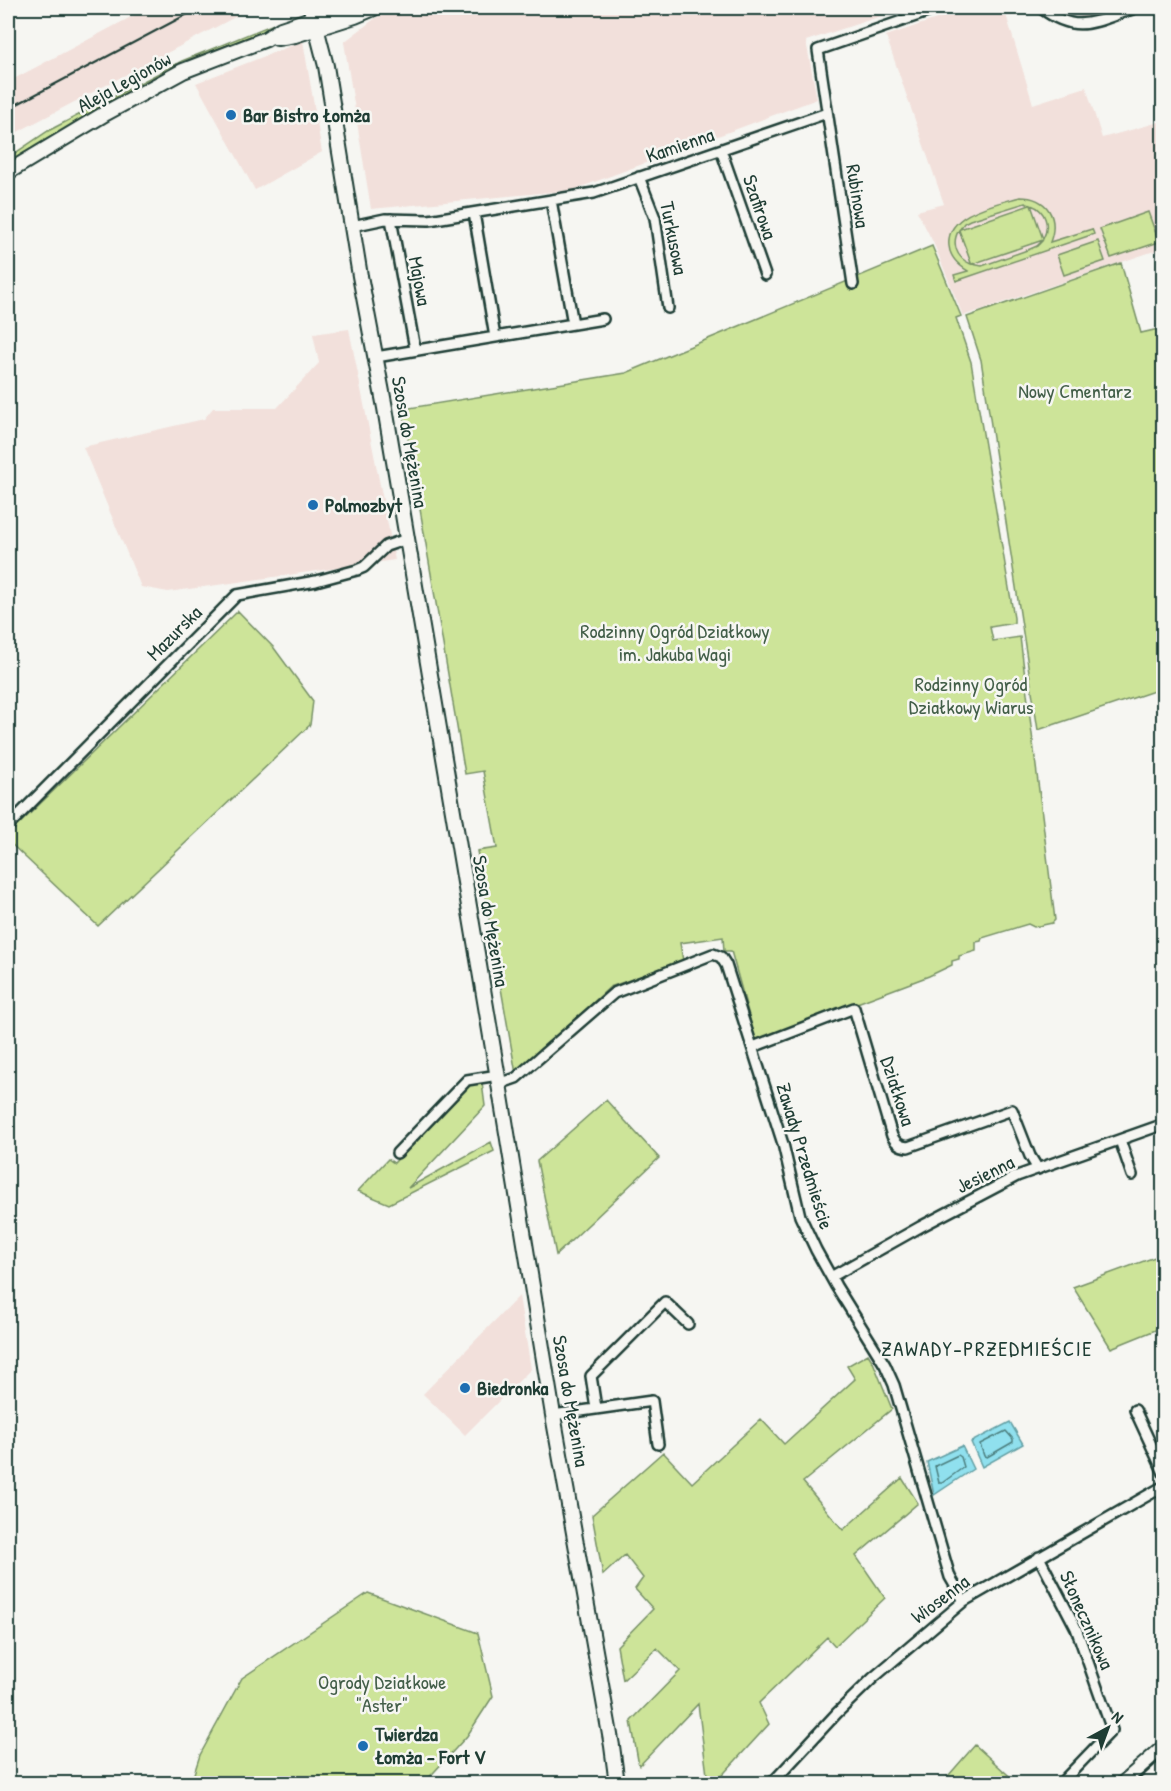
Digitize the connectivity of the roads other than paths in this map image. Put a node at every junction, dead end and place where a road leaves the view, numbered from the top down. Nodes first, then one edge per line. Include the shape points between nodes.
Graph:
1 (344, 8) edge
2 (374, 8) edge
3 (939, 8) edge
4 (1041, 8) edge
5 (1135, 8) edge
6 (320, 16) edge
7 (827, 113) junction
8 (721, 150) junction
9 (8, 172) edge
10 (639, 177) junction
11 (551, 200) junction
12 (474, 213) junction
13 (391, 219) junction
14 (352, 226) junction
15 (765, 275) dead end
16 (853, 284) dead end
17 (668, 308) dead end
18 (603, 319) dead end
19 (573, 324) junction
20 (495, 337) junction
21 (414, 349) junction
22 (376, 357) junction
23 (407, 539) junction
24 (8, 826) edge
25 (753, 1047) junction
26 (499, 1079) junction
27 (1164, 1124) edge
28 (1120, 1140) junction
29 (397, 1153) dead end
30 (1038, 1169) junction
31 (1132, 1175) dead end
32 (831, 1278) junction
33 (688, 1324) dead end
34 (596, 1408) junction
35 (1135, 1410) dead end
36 (553, 1414) junction
37 (658, 1444) dead end
38 (1164, 1473) edge
39 (1164, 1486) edge
40 (1039, 1557) junction
41 (964, 1601) junction
42 (1164, 1746) edge
43 (1164, 1766) edge
44 (775, 1782) edge
45 (617, 1784) edge
46 (1060, 1784) edge
47 (1121, 1784) edge
48 (1144, 1784) edge

1 - 6 main road, Aleja Legionów
2 - 6 main road, Aleja Legionów
3 - 7 street via 818,50
4 - 5 street via 1064,22 1081,25
6 - 9 main road, Aleja Legionów via 295,35 266,39 183,71
6 - 14 main road, Szosa do Mężenina
7 - 8 street, Kamienna
7 - 16 street, Rubinowa
8 - 10 street, Kamienna
8 - 15 street, Szafirowa
10 - 11 street, Kamienna via 594,193
10 - 17 street, Turkusowa via 655,218
11 - 12 street, Kamienna
11 - 19 street
12 - 13 street, Kamienna via 429,220
12 - 20 street
13 - 14 street, Kamienna
13 - 21 street, Majowa
14 - 22 main road, Szosa do Mężenina
18 - 19 street
19 - 20 street
20 - 21 street
21 - 22 street
22 - 23 main road, Szosa do Mężenina
23 - 24 street, Mazurska via 386,546 357,570 237,595
23 - 26 main road, Szosa do Mężenina
25 - 26 street, Zawady Przedmieście via 726,965 713,954 614,993 516,1078
25 - 30 street, Działkowa via 854,1008 896,1143 916,1145 1012,1110
25 - 32 street, Zawady Przedmieście via 800,1216
26 - 29 street via 467,1080
26 - 36 main road, Szosa do Mężenina
27 - 28 street, Jesienna
28 - 30 street, Jesienna
28 - 31 street
30 - 32 street, Jesienna via 997,1186
32 - 41 street, Zawady Przedmieście via 894,1385 950,1577
33 - 34 street via 665,1302 591,1376
34 - 36 street
34 - 37 street via 652,1401
35 - 38 street
36 - 45 main road, Szosa do Mężenina
39 - 40 street, Wiosenna
40 - 41 street, Wiosenna
40 - 46 street, Słonecznikowa via 1076,1628 1112,1730
41 - 44 street, Wiosenna via 873,1678
42 - 47 street
43 - 48 street

